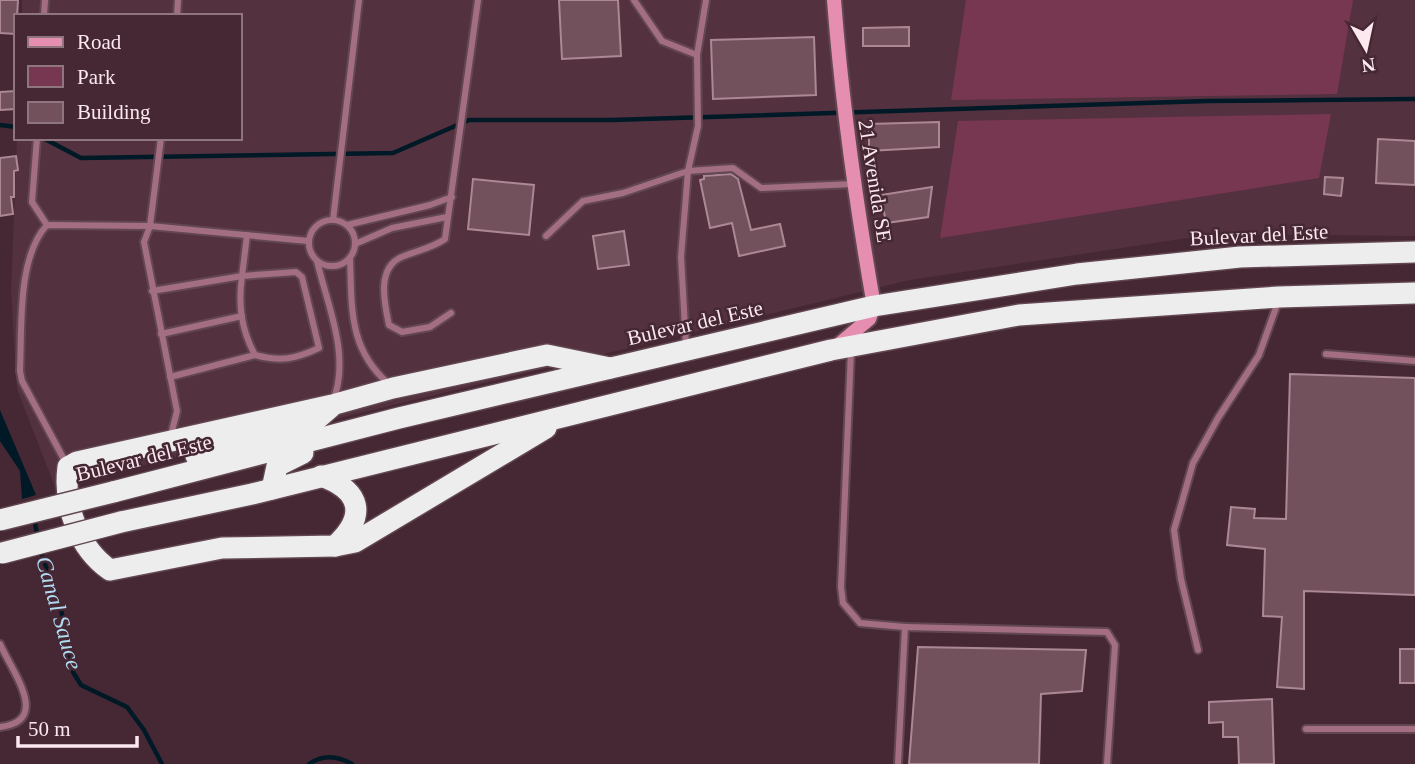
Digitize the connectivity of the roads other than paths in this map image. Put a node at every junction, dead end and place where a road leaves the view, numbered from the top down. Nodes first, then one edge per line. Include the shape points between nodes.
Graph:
1 (359, 0) edge
2 (478, 0) edge
3 (634, 0) edge
4 (706, 0) edge
5 (834, 0) edge
6 (697, 55) junction
7 (37, 140) edge
8 (161, 140) edge
9 (688, 170) junction
10 (853, 184) junction
11 (453, 197) junction
12 (447, 217) junction
13 (333, 220) junction
14 (47, 225) junction
15 (347, 225) junction
16 (150, 226) junction
17 (247, 235) junction
18 (546, 236) dead end
19 (308, 241) junction
20 (355, 244) junction
21 (1415, 252) edge
22 (349, 258) junction
23 (317, 261) junction
24 (242, 276) junction
25 (152, 291) junction
26 (1415, 293) edge
27 (1279, 297) junction
28 (874, 306) junction
29 (451, 313) dead end
30 (242, 316) junction
31 (161, 334) junction
32 (841, 348) junction
33 (686, 351) junction
34 (1326, 354) dead end
35 (255, 355) junction
36 (1415, 361) edge
37 (611, 369) junction
38 (170, 377) junction
39 (393, 388) junction
40 (472, 402) junction
41 (332, 405) junction
42 (567, 415) junction
43 (168, 440) junction
44 (68, 467) junction
45 (321, 476) junction
46 (155, 481) junction
47 (272, 488) junction
48 (0, 520) edge
49 (335, 546) junction
50 (1, 554) edge
51 (905, 627) junction
52 (0, 644) edge
53 (1199, 650) dead end
54 (0, 727) edge
55 (1306, 729) dead end
56 (1415, 729) edge
57 (898, 764) edge
58 (1107, 764) edge

1 - 13 lane
2 - 11 lane
3 - 6 lane via 662,41
4 - 6 lane
5 - 10 street, 21 Avenida SE
6 - 9 lane via 698,126
7 - 14 lane via 32,202
8 - 16 lane
9 - 10 lane via 733,168 761,187
9 - 18 lane via 623,193 583,201
9 - 33 lane via 681,257
10 - 28 street, 21 Avenida SE
11 - 12 lane
11 - 15 lane
12 - 20 lane via 392,228
12 - 29 lane via 446,239 401,257 389,267 383,300 389,325 402,332 430,327
13 - 15 lane
13 - 19 lane via 314,228
14 - 16 lane
14 - 44 lane via 37,236 24,286 20,371
15 - 20 lane
16 - 17 lane
16 - 25 lane via 144,242
17 - 19 lane
17 - 24 lane
19 - 23 lane
20 - 22 lane
21 - 28 highway, Bulevar del Este via 1240,257 1090,272
22 - 23 lane via 330,266
22 - 39 lane via 359,349
23 - 41 lane via 340,353 340,381
24 - 25 lane
24 - 30 lane
24 - 35 lane via 300,273 317,331 319,348 295,359
25 - 31 lane
26 - 27 highway
27 - 32 highway via 1019,315
27 - 53 lane via 1259,355 1193,463 1174,530
28 - 32 street via 869,319
28 - 33 highway, Bulevar del Este
30 - 31 lane
30 - 35 lane via 243,334
31 - 38 lane
32 - 42 highway
32 - 51 lane via 843,603 860,622
33 - 37 highway, Bulevar del Este
34 - 36 lane
35 - 38 lane
37 - 39 highway via 547,355
37 - 40 highway, Bulevar del Este
38 - 43 lane via 177,411
39 - 41 highway
40 - 46 highway, Bulevar del Este
40 - 47 highway via 419,423 288,459 274,471
41 - 43 highway
41 - 46 highway via 309,426 166,464
42 - 45 highway
42 - 49 highway via 355,542
43 - 44 highway
44 - 49 highway via 65,488 71,512 92,558 110,570 222,548
45 - 47 highway
45 - 49 highway via 342,484 356,502 358,513 349,532
46 - 48 highway, Bulevar del Este, bridge
47 - 50 highway, bridge
51 - 57 lane
51 - 58 lane via 1107,632 1115,645
52 - 54 lane via 27,704 19,723
55 - 56 lane

